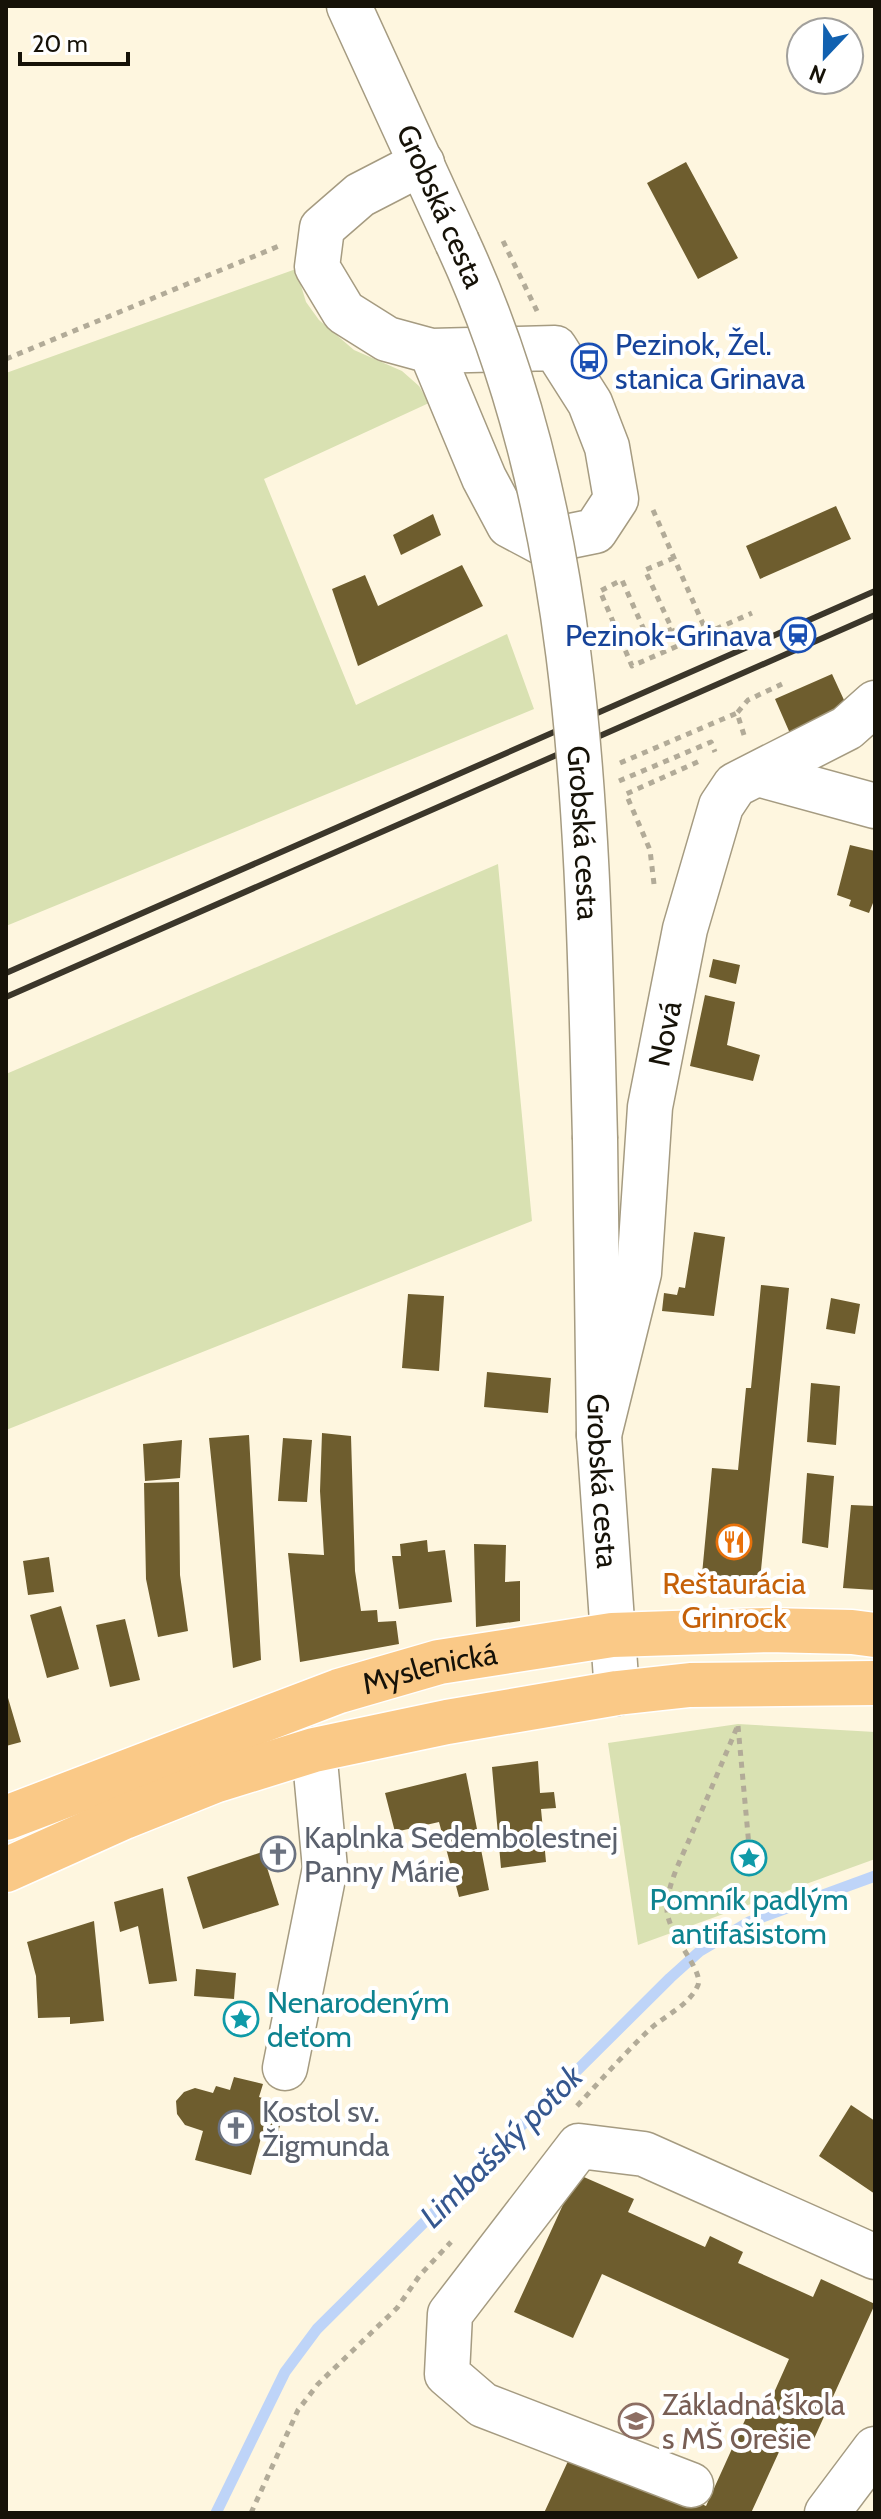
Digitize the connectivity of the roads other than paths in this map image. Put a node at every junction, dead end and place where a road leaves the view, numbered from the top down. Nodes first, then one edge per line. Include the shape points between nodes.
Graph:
1 (350, 10) edge
2 (422, 163) junction
3 (431, 351) junction
4 (875, 703) edge
5 (758, 774) junction
6 (875, 806) edge
7 (599, 1435) junction
8 (612, 1635) junction
9 (875, 1635) edge
10 (875, 1683) edge
11 (617, 1693) junction
12 (314, 1750) junction
13 (6, 1818) edge
14 (6, 1870) edge
15 (285, 2068) dead end
16 (875, 2257) edge
17 (875, 2449) edge
18 (691, 2485) dead end
19 (827, 2513) edge

1 - 2 street, Grobská cesta
2 - 3 street via 360,195 322,228 317,267 344,312 387,339
2 - 7 street, Grobská cesta, bridge via 477,285 509,374 536,473 569,660 585,811
3 - 3 street via 509,525 541,542 595,531 616,499 607,447 590,403 555,348
4 - 5 street, Nová via 847,728
5 - 6 street
5 - 7 street, Nová via 735,785 721,806 673,904 650,1107 639,1273
7 - 8 street, Grobská cesta
8 - 9 main road, Myslenická via 768,1630
8 - 11 street, Grobská cesta
8 - 13 main road, Myslenická via 439,1662 339,1691
10 - 11 main road, Myslenická via 690,1685
11 - 12 main road, Myslenická
12 - 14 main road, Myslenická via 201,1786
12 - 15 street via 325,1868
16 - 18 street via 644,2154 579,2146 450,2314 447,2374 483,2405
17 - 19 street

